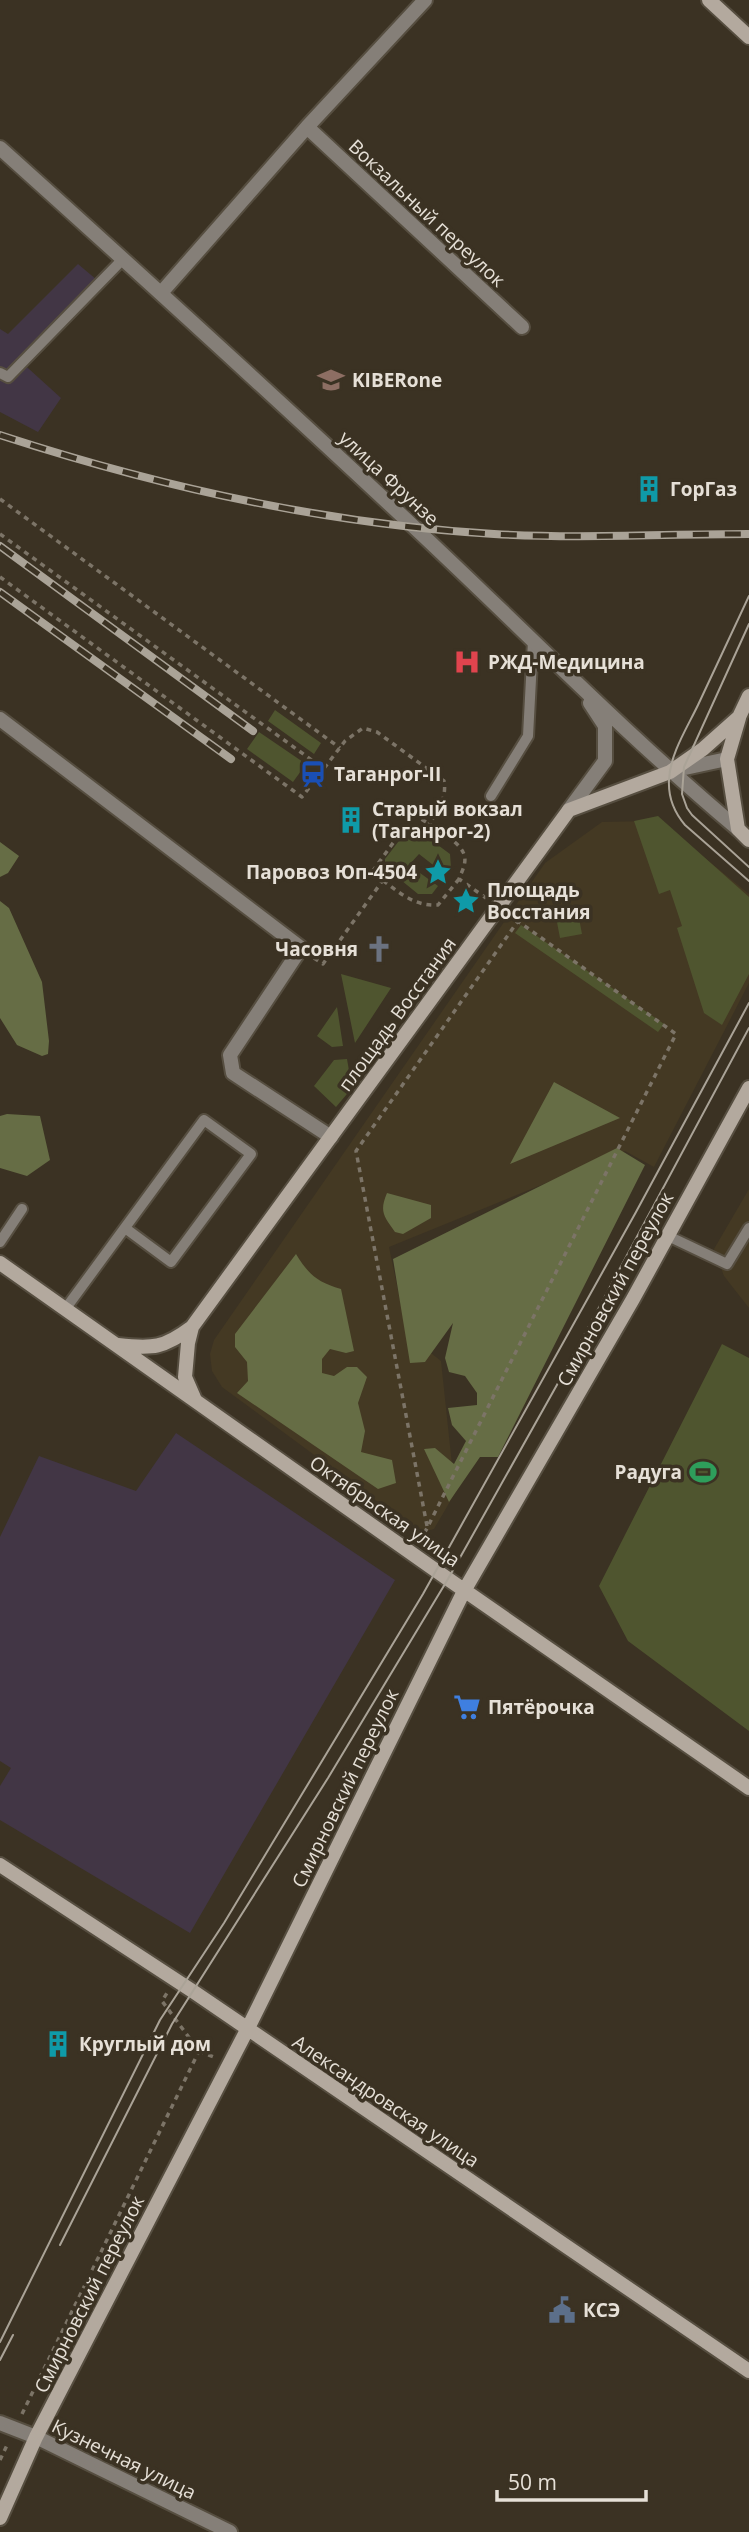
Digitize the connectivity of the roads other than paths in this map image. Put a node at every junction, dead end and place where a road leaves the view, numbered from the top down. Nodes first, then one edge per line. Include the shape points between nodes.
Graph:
1 (425, 0) edge
2 (709, 0) edge
3 (749, 37) edge
4 (307, 127) junction
5 (0, 148) edge
6 (123, 259) junction
7 (161, 293) junction
8 (522, 327) dead end
9 (0, 373) edge
10 (533, 641) junction
11 (575, 681) junction
12 (749, 696) edge
13 (739, 717) junction
14 (0, 719) edge
15 (727, 759) junction
16 (670, 772) junction
17 (491, 796) dead end
18 (569, 810) junction
19 (744, 835) edge
20 (749, 1088) edge
21 (331, 1137) junction
22 (22, 1209) dead end
23 (125, 1228) junction
24 (749, 1228) edge
25 (668, 1236) junction
26 (0, 1242) edge
27 (0, 1263) edge
28 (66, 1308) junction
29 (192, 1327) junction
30 (118, 1345) junction
31 (197, 1403) junction
32 (464, 1591) junction
33 (749, 1788) edge
34 (0, 1866) edge
35 (247, 2030) junction
36 (749, 2371) edge
37 (0, 2423) edge
38 (36, 2437) junction
39 (0, 2518) edge
40 (230, 2532) edge

1 - 4 street
2 - 3 main road
4 - 7 street
4 - 8 street, Вокзальный переулок
5 - 6 street, улица Фрунзе
6 - 7 street, улица Фрунзе
6 - 9 lane via 8,377
7 - 10 street, улица Фрунзе
10 - 11 street, улица Фрунзе
10 - 17 lane via 528,736
11 - 16 street, улица Фрунзе
11 - 18 street via 605,726 605,761
12 - 13 main road
13 - 15 main road
13 - 16 main road
14 - 21 street via 301,948 230,1055 233,1073
15 - 16 street
15 - 19 main road
16 - 18 main road
16 - 19 street, улица Фрунзе
18 - 21 main road, площадь Восстания
20 - 25 main road, Смирновский переулок
21 - 29 main road, площадь Восстания
22 - 26 lane
23 - 23 lane via 204,1120 251,1154 172,1262
23 - 28 lane
24 - 25 lane via 727,1264
25 - 32 main road, Смирновский переулок
27 - 28 main road, Октябрьская улица
28 - 30 main road, Октябрьская улица
29 - 30 main road, площадь Восстания via 175,1340 149,1348
29 - 31 main road, площадь Восстания via 186,1377
30 - 31 main road, Октябрьская улица
31 - 32 main road, Октябрьская улица
32 - 33 main road, Октябрьская улица
32 - 35 main road, Смирновский переулок
34 - 35 main road, Александровская улица
35 - 36 main road, Александровская улица
35 - 38 main road, Смирновский переулок
37 - 38 street, Кузнечная улица
38 - 39 main road, Смирновский переулок
38 - 40 street, Кузнечная улица

